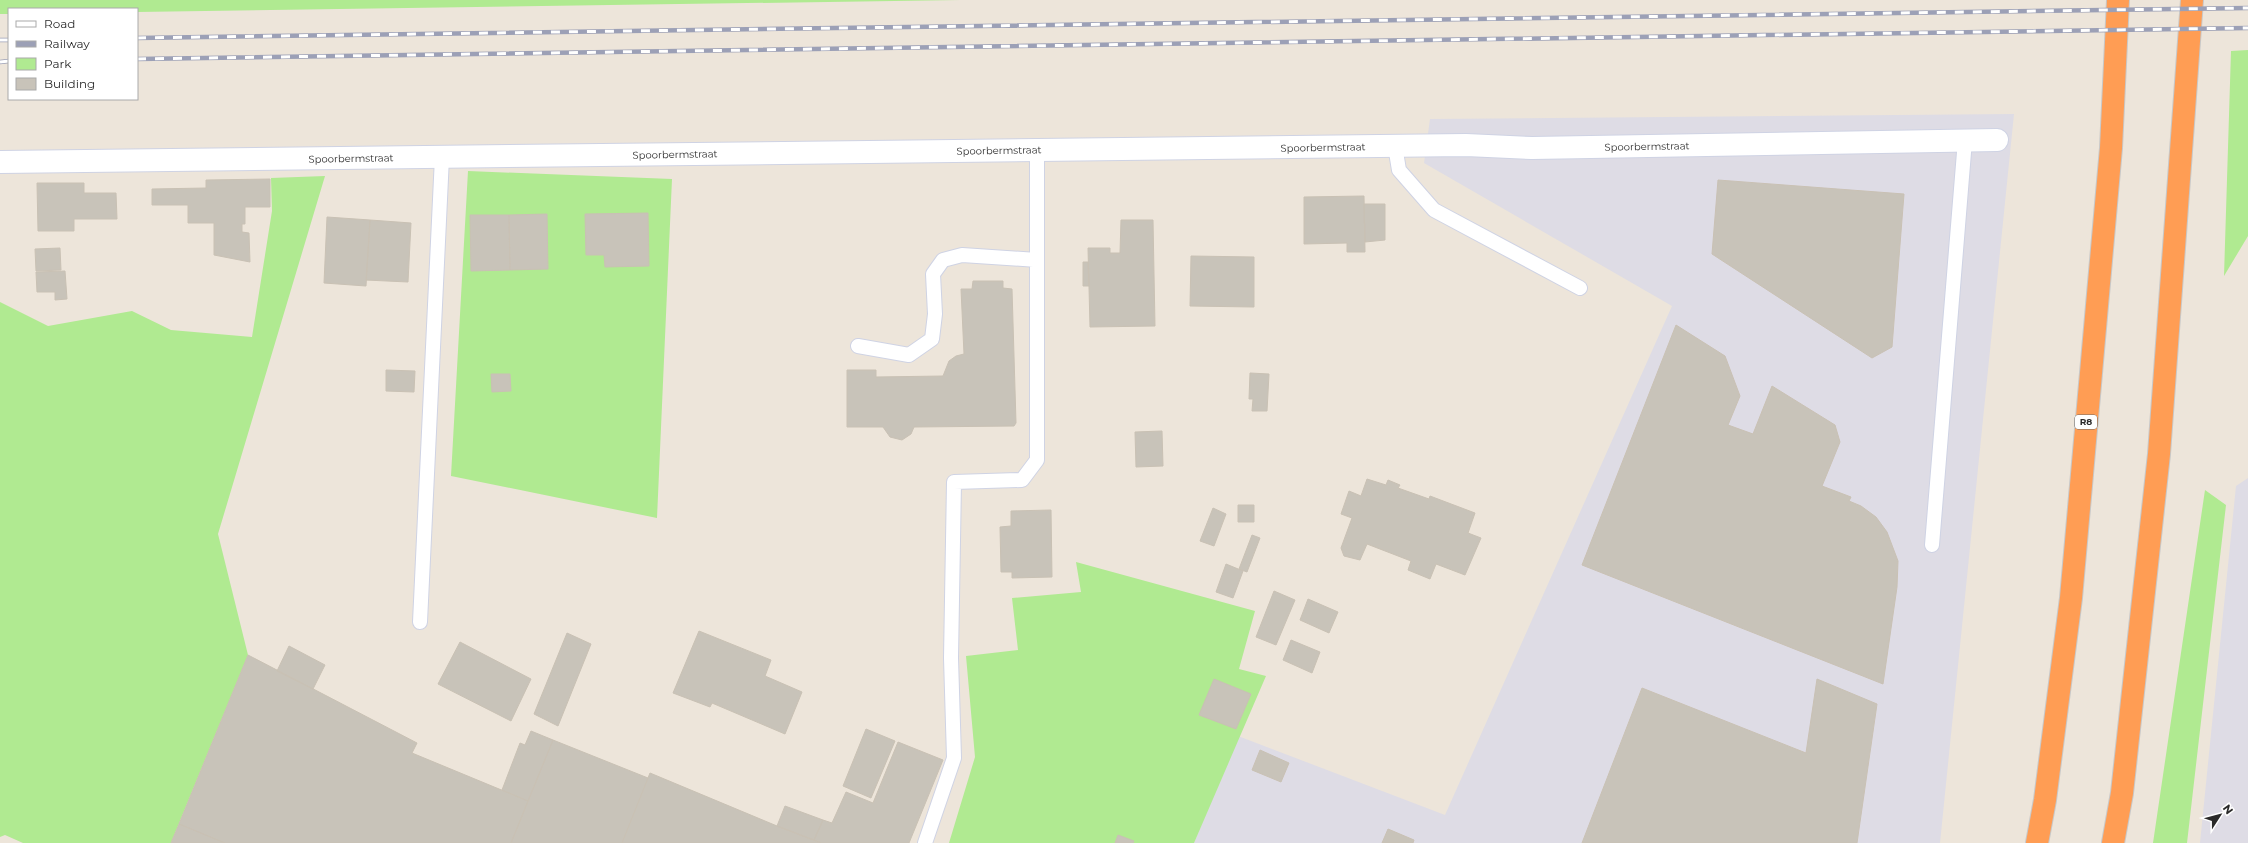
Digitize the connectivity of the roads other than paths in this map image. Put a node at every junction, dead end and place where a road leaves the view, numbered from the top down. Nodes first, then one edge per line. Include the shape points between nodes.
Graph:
1 (2118, 0) edge
2 (2192, 0) edge
3 (1965, 140) junction
4 (1997, 140) dead end
5 (1395, 146) junction
6 (1037, 150) junction
7 (442, 157) junction
8 (0, 162) edge
9 (1037, 260) junction
10 (1580, 288) dead end
11 (858, 346) dead end
12 (1932, 545) dead end
13 (420, 622) dead end
14 (926, 843) edge
15 (2037, 843) edge
16 (2113, 843) edge

1 - 15 highway, R8 via 2111,148 2071,598 2045,800
2 - 16 highway via 2159,454 2122,793
3 - 4 street, Spoorbermstraat
3 - 5 street, Spoorbermstraat via 1532,148 1466,145
3 - 12 lane
5 - 6 street, Spoorbermstraat
5 - 10 lane via 1400,170 1434,210
6 - 7 street, Spoorbermstraat
6 - 9 lane
7 - 8 street, Spoorbermstraat
7 - 13 lane
9 - 11 lane via 962,255 943,260 933,274 935,314 932,339 909,355
9 - 14 lane via 1038,460 1022,480 954,482 951,658 954,758

